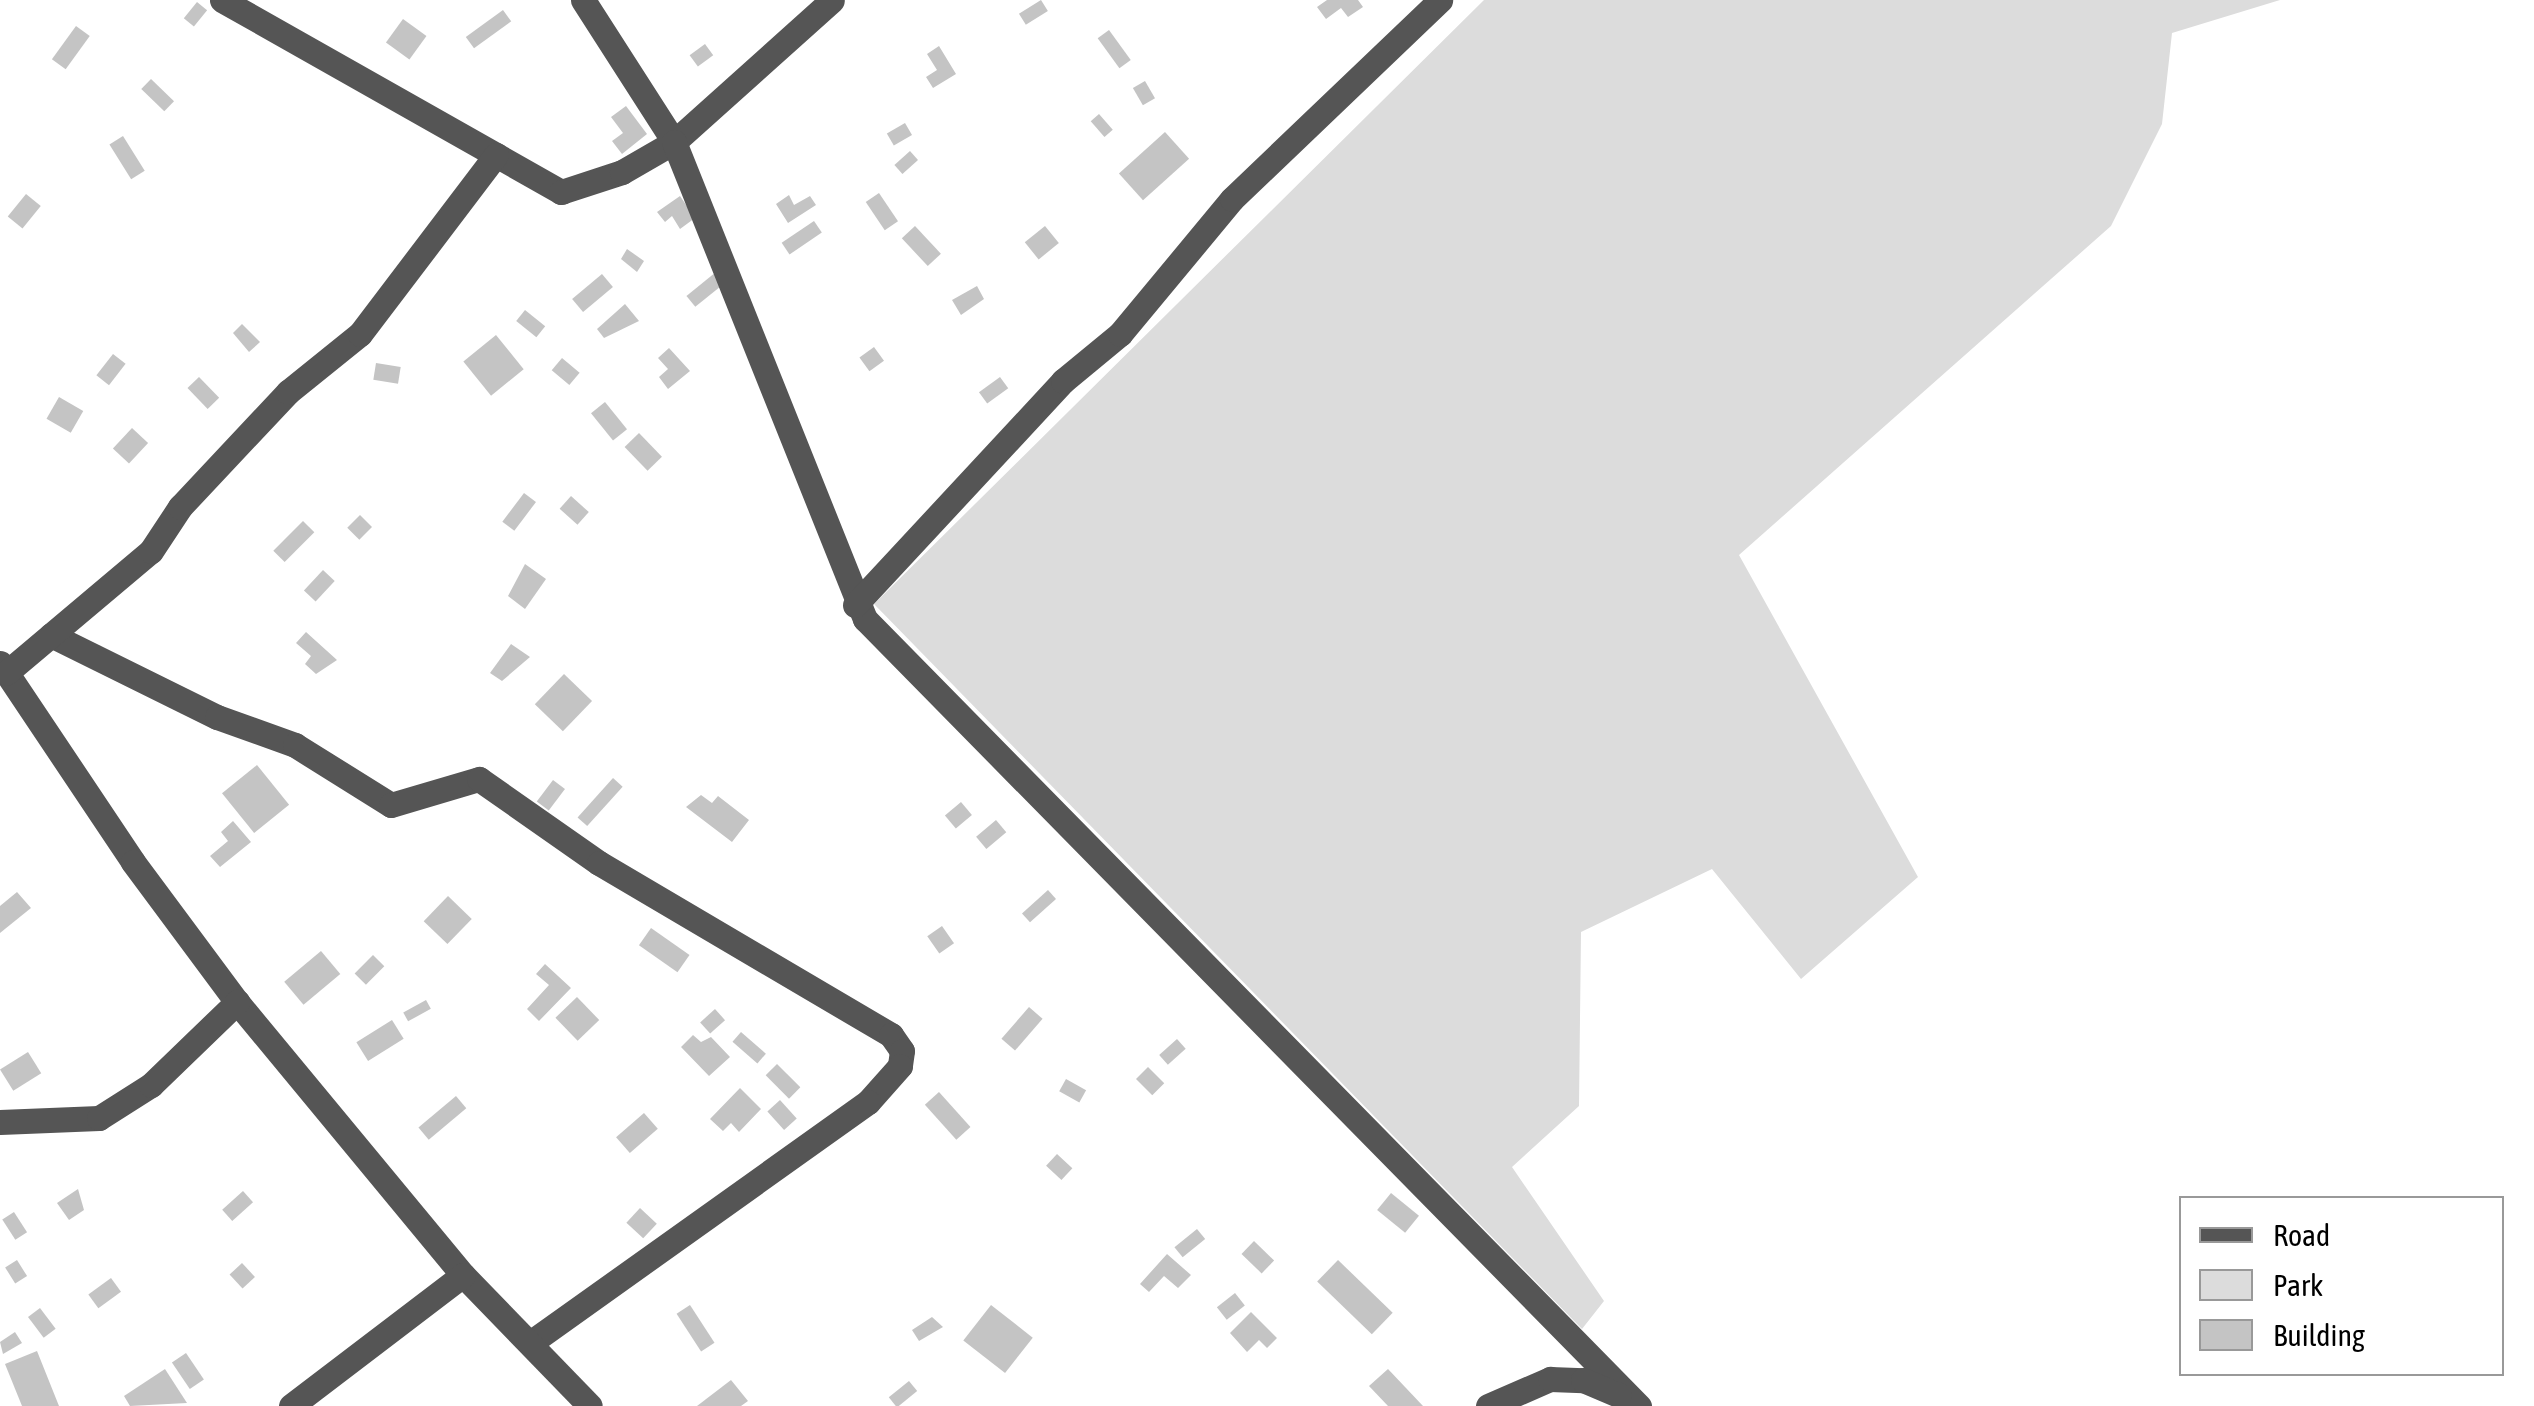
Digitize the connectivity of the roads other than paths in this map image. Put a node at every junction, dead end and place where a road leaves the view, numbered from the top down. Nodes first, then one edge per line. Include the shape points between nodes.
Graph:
1 (222, 0) edge
2 (583, 0) edge
3 (832, 0) edge
4 (1440, 0) edge
5 (674, 142) junction
6 (496, 155) junction
7 (855, 604) junction
8 (50, 635) junction
9 (3, 668) edge
10 (237, 1002) junction
11 (0, 1122) edge
12 (463, 1275) junction
13 (530, 1343) junction
14 (291, 1406) edge
15 (590, 1406) edge
16 (1488, 1406) edge
17 (1638, 1406) edge

1 - 6 street
2 - 5 street
3 - 5 street
4 - 7 street via 1232,200 1120,334 1073,371
5 - 6 street via 622,172 561,192
5 - 7 street via 785,408
6 - 8 street via 360,334 288,392 180,507 150,550
7 - 17 street via 1009,772
8 - 9 street
8 - 13 street via 217,717 296,745 391,805 480,779 599,864 892,1034 902,1051 900,1066 868,1102
9 - 10 street via 143,877
10 - 11 street via 151,1084 99,1118
10 - 12 street
12 - 13 street
12 - 14 street
13 - 15 street
16 - 17 street via 1550,1379 1582,1380

